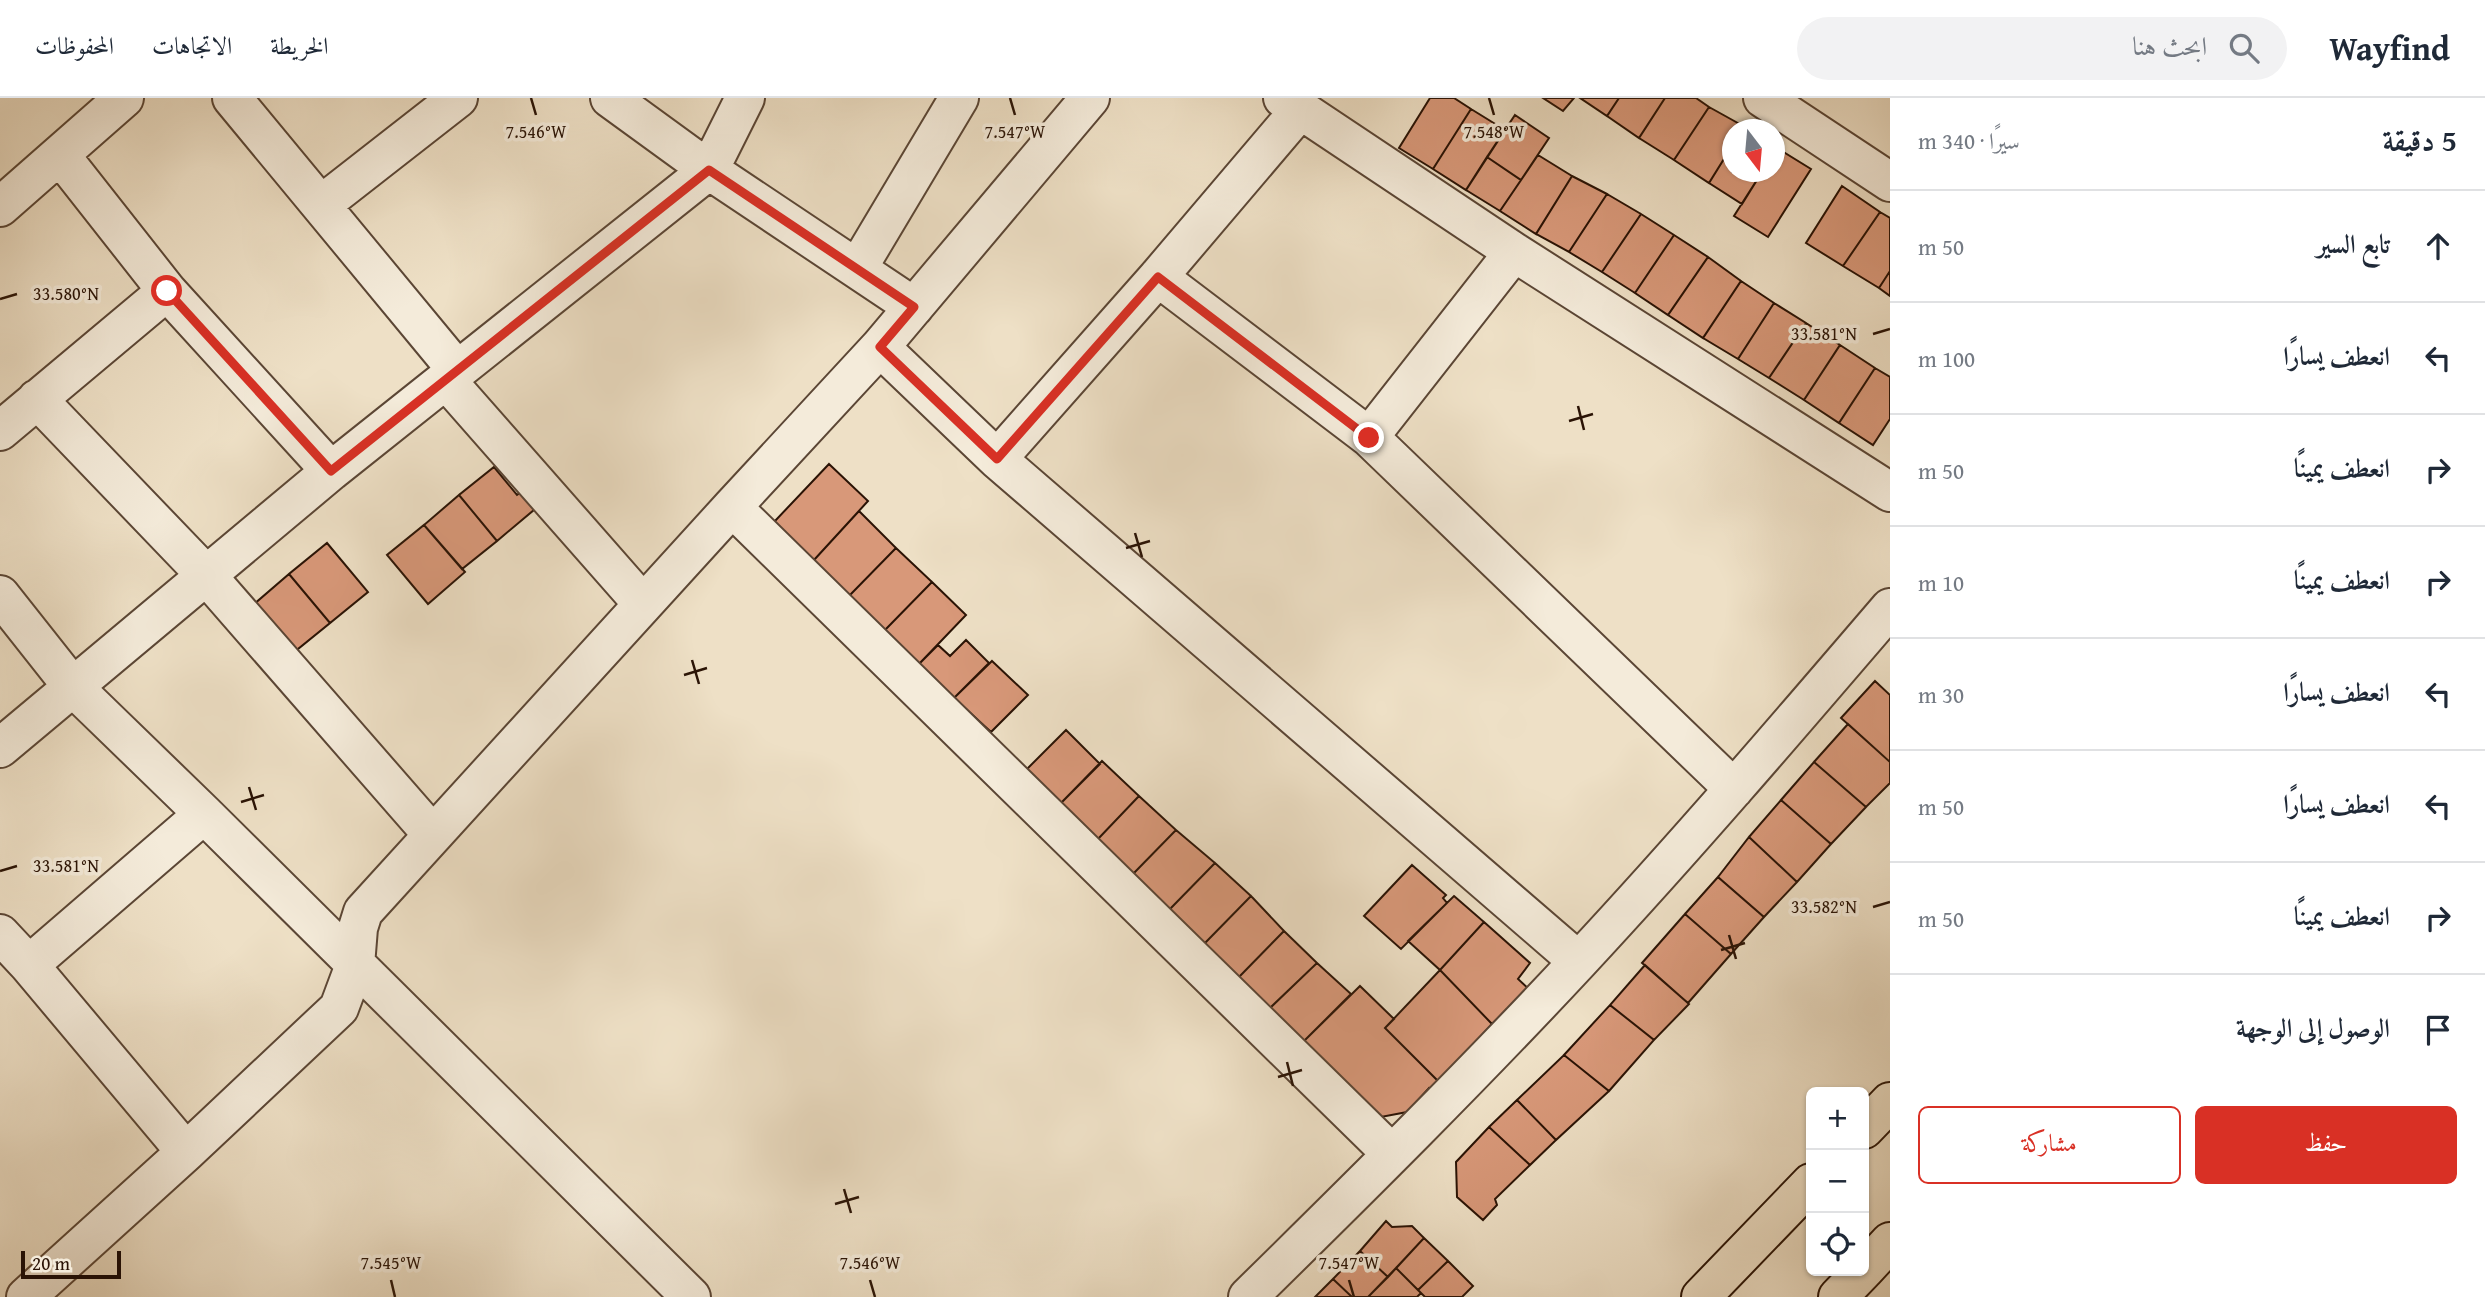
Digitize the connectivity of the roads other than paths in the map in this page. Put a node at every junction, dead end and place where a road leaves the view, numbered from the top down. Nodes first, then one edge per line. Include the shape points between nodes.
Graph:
1 (124, 98) edge
2 (232, 98) edge
3 (458, 98) edge
4 (610, 98) edge
5 (745, 98) edge
6 (959, 98) edge
7 (1090, 98) edge
8 (1763, 98) edge
9 (1292, 104) edge
10 (60, 155) junction
11 (709, 170) junction
12 (1890, 182) edge
13 (321, 205) junction
14 (0, 207) edge
15 (1514, 252) junction
16 (858, 269) junction
17 (1158, 277) junction
18 (167, 291) junction
19 (914, 307) junction
20 (880, 347) junction
21 (452, 375) junction
22 (37, 400) junction
23 (0, 431) edge
24 (1369, 438) junction
25 (997, 459) junction
26 (331, 471) junction
27 (1890, 492) edge
28 (732, 507) junction
29 (206, 575) junction
30 (0, 595) edge
31 (643, 604) junction
32 (1890, 608) edge
33 (72, 686) junction
34 (0, 748) edge
35 (1734, 789) junction
36 (204, 814) junction
37 (433, 835) junction
38 (0, 934) edge
39 (1578, 961) junction
40 (29, 965) junction
41 (355, 965) junction
42 (1890, 1102) edge
43 (1869, 1124) edge
44 (186, 1152) junction
45 (1392, 1154) junction
46 (1806, 1189) edge
47 (1890, 1242) edge
48 (1869, 1264) edge
49 (1857, 1276) edge
50 (26, 1297) edge
51 (691, 1297) edge
52 (1248, 1297) edge
53 (1701, 1297) edge
54 (1838, 1297) edge

1 - 10 street
2 - 13 street
3 - 13 street
4 - 11 street
5 - 11 street
6 - 16 street
7 - 19 street
8 - 12 street
9 - 15 street
9 - 17 street
10 - 14 street
10 - 18 street
11 - 16 street
11 - 21 street
13 - 21 street
15 - 24 street
15 - 27 street
16 - 19 street
17 - 24 street
17 - 25 street
18 - 22 street
18 - 26 street
19 - 20 street
20 - 25 street
20 - 28 street
21 - 26 street
21 - 31 street
22 - 23 street
22 - 29 street
24 - 35 street
25 - 39 street
26 - 29 street
28 - 31 street
28 - 45 street
29 - 33 street
29 - 37 street
30 - 33 street
31 - 37 street
32 - 35 street
33 - 34 street
33 - 36 street
35 - 39 street
36 - 40 street
36 - 41 street
37 - 41 street via 363,912
38 - 40 street
39 - 45 street
40 - 44 street
41 - 44 street via 339,1008
41 - 51 street
42 - 43 highway
44 - 50 street
45 - 52 street
46 - 53 highway
47 - 48 highway
49 - 54 highway

